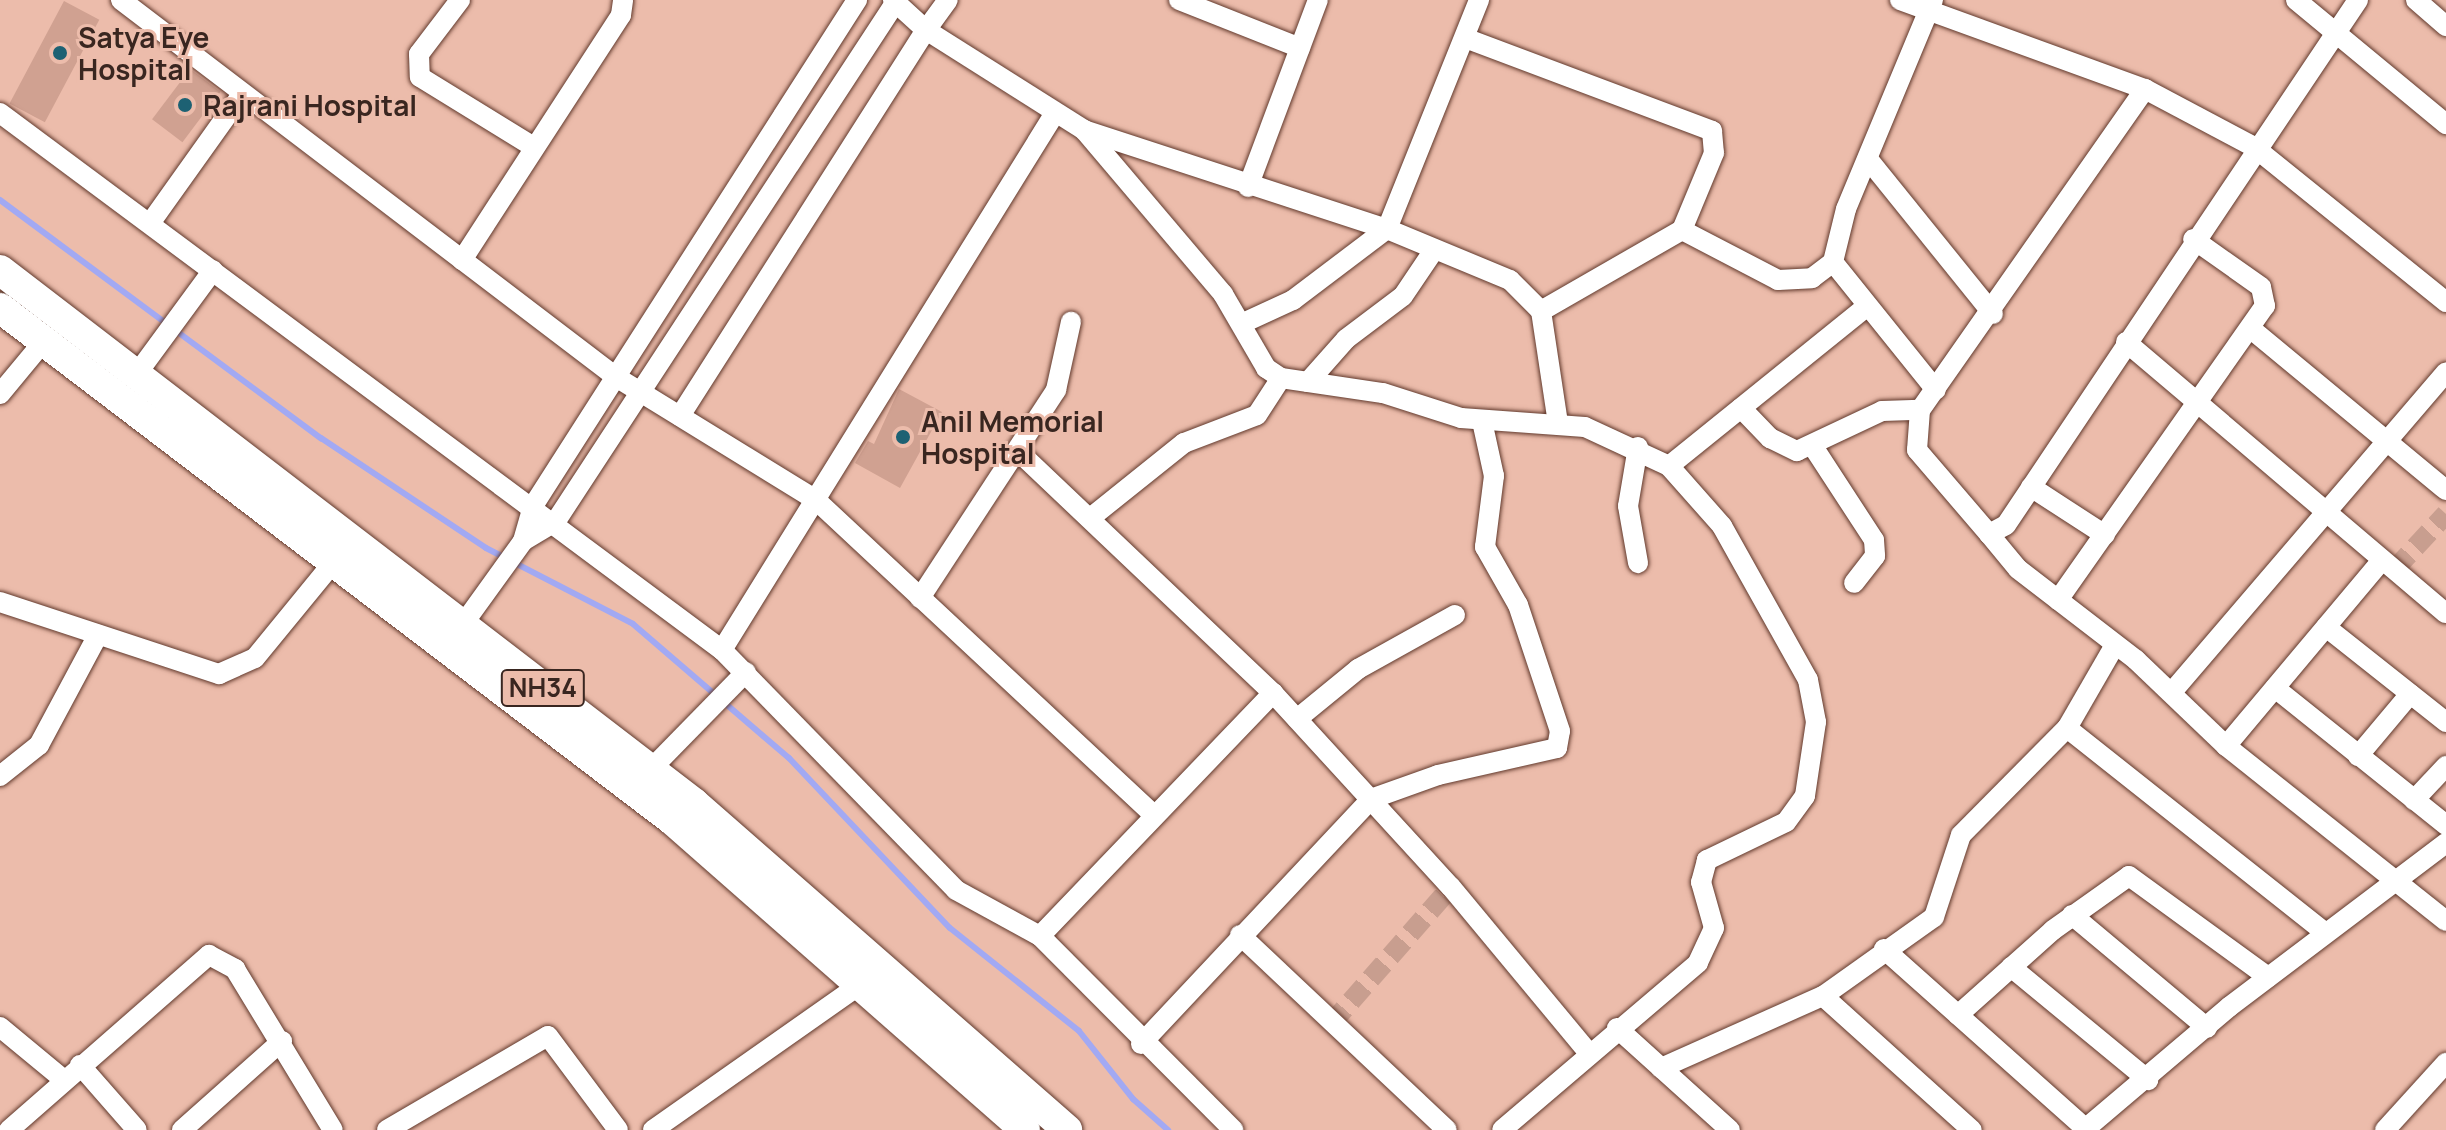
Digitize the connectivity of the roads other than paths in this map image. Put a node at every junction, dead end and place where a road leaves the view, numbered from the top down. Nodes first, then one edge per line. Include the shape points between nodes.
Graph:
1 (121, 0) edge
2 (460, 0) edge
3 (623, 0) edge
4 (857, 0) edge
5 (948, 0) edge
6 (1179, 0) edge
7 (1318, 0) edge
8 (1479, 0) edge
9 (1900, 0) edge
10 (2296, 0) edge
11 (2358, 0) edge
12 (2416, 0) edge
13 (895, 1) edge
14 (1931, 5) edge
15 (2446, 26) edge
16 (926, 30) junction
17 (2336, 30) junction
18 (1465, 38) junction
19 (1300, 48) junction
20 (2145, 89) junction
21 (241, 96) junction
22 (0, 113) edge
23 (1055, 113) junction
24 (2446, 124) edge
25 (1084, 130) junction
26 (534, 147) junction
27 (2254, 147) junction
28 (1868, 159) junction
29 (1248, 187) junction
30 (151, 222) junction
31 (1387, 229) junction
32 (1682, 230) junction
33 (2193, 239) junction
34 (1434, 250) junction
35 (462, 260) junction
36 (1833, 262) junction
37 (0, 270) edge
38 (213, 270) junction
39 (2446, 302) edge
40 (1866, 307) junction
41 (0, 308) edge
42 (1541, 311) junction
43 (1993, 314) junction
44 (1071, 322) dead end
45 (1243, 323) junction
46 (2250, 328) junction
47 (44, 341) junction
48 (2126, 342) junction
49 (2446, 372) edge
50 (136, 375) junction
51 (616, 377) junction
52 (1281, 378) junction
53 (1308, 382) junction
54 (1936, 390) junction
55 (643, 393) junction
56 (0, 394) edge
57 (2197, 403) junction
58 (1741, 408) junction
59 (1920, 410) junction
60 (680, 416) junction
61 (1482, 421) junction
62 (1558, 424) junction
63 (2386, 441) junction
64 (1638, 447) junction
65 (1814, 448) junction
66 (1020, 453) junction
67 (1669, 466) junction
68 (2031, 487) junction
69 (2446, 490) edge
70 (816, 500) junction
71 (533, 506) junction
72 (2327, 511) junction
73 (1094, 515) junction
74 (556, 521) junction
75 (1989, 534) junction
76 (2105, 535) junction
77 (523, 541) junction
78 (2382, 560) junction
79 (1638, 563) dead end
80 (332, 564) junction
81 (1854, 583) dead end
82 (920, 598) junction
83 (2058, 600) junction
84 (0, 602) edge
85 (2446, 613) edge
86 (1455, 615) dead end
87 (461, 627) junction
88 (2326, 627) junction
89 (98, 635) junction
90 (2115, 645) junction
91 (722, 650) junction
92 (746, 672) junction
93 (2275, 688) junction
94 (2172, 692) junction
95 (1273, 693) junction
96 (2410, 694) junction
97 (1297, 719) junction
98 (2446, 722) edge
99 (2067, 728) junction
100 (2226, 746) junction
101 (2358, 756) junction
102 (2446, 766) edge
103 (650, 770) junction
104 (0, 776) edge
105 (1371, 799) junction
106 (2414, 800) junction
107 (1152, 813) junction
108 (2446, 825) edge
109 (2446, 843) edge
110 (2399, 883) junction
111 (2072, 915) junction
112 (2446, 921) edge
113 (2326, 933) junction
114 (1240, 935) junction
115 (1040, 936) junction
116 (1884, 949) junction
117 (2011, 967) junction
118 (2268, 977) junction
119 (861, 984) junction
120 (1823, 996) junction
121 (1958, 1015) junction
122 (0, 1027) edge
123 (1617, 1028) junction
124 (2207, 1028) junction
125 (282, 1041) junction
126 (1141, 1044) junction
127 (1587, 1051) junction
128 (2446, 1063) edge
129 (80, 1065) junction
130 (1661, 1068) junction
131 (64, 1080) junction
132 (2148, 1080) junction
133 (9, 1130) edge
134 (137, 1130) edge
135 (182, 1130) edge
136 (333, 1130) edge
137 (387, 1130) edge
138 (618, 1130) edge
139 (653, 1130) edge
140 (1025, 1130) edge
141 (1067, 1130) edge
142 (1233, 1130) edge
143 (1447, 1130) edge
144 (1502, 1130) edge
145 (1730, 1130) edge
146 (1972, 1130) edge
147 (2085, 1130) edge
148 (2385, 1130) edge

1 - 21 street
2 - 26 street via 419,54 420,77
3 - 26 street via 621,15
4 - 51 street
5 - 16 street
6 - 19 street
7 - 19 street
8 - 18 street
9 - 14 street
10 - 17 street
11 - 17 street
12 - 15 street
13 - 16 street
13 - 55 street
14 - 20 street
14 - 28 street
16 - 23 street
16 - 60 street
17 - 24 street
17 - 27 street
18 - 31 street
18 - 32 street via 1712,131 1714,153
19 - 29 street
20 - 27 street
20 - 43 street
21 - 30 street
21 - 35 street
22 - 30 street
23 - 25 street
23 - 70 street
25 - 29 street
25 - 45 street
26 - 35 street
27 - 33 street
27 - 39 street
28 - 36 street
28 - 43 street
29 - 31 street
30 - 38 street
31 - 34 street
31 - 45 street via 1293,300
32 - 36 street via 1712,239 1778,280 1812,278
32 - 42 street
33 - 46 street via 2266,293
33 - 48 street
34 - 42 street via 1510,280
34 - 53 street via 1403,296 1357,329
35 - 51 street
36 - 40 street
37 - 50 highway, NH34
38 - 50 street
38 - 71 street
40 - 54 street
40 - 58 street
41 - 47 highway, NH34
42 - 62 street
43 - 54 street
44 - 66 street via 1066,366
45 - 52 street via 1266,368
46 - 57 street
46 - 63 street
47 - 56 street
47 - 80 highway, NH34
48 - 57 street
48 - 68 street
49 - 63 street
50 - 87 highway, NH34
51 - 55 street
51 - 71 street
52 - 53 street
52 - 73 street via 1257,415 1184,443
53 - 61 street via 1383,393
54 - 59 street
55 - 60 street
55 - 74 street
57 - 72 street
57 - 76 street
58 - 65 street via 1784,447
58 - 67 street
59 - 65 street via 1882,411
59 - 75 street via 1917,450
60 - 70 street
61 - 62 street
61 - 105 street via 1494,476 1485,547 1518,605 1560,741 1548,756 1438,775
62 - 64 street
63 - 69 street
63 - 72 street
64 - 67 street
64 - 79 street via 1628,506
65 - 81 street via 1874,540 1875,556
66 - 73 street
66 - 82 street
67 - 123 street via 1722,526 1803,668 1816,722 1798,810 1707,860 1701,882 1714,928 1698,963
68 - 75 street via 2006,525
68 - 76 street
70 - 82 street
70 - 91 street
71 - 74 street
71 - 77 street
72 - 78 street
72 - 94 street
73 - 95 street
74 - 77 street
74 - 91 street
75 - 83 street
76 - 83 street
77 - 87 street
78 - 85 street
78 - 88 street
80 - 89 street via 239,669 203,672
80 - 119 highway, NH34 via 672,820
82 - 107 street
83 - 90 street
84 - 89 street
86 - 97 street via 1358,669
87 - 103 highway, NH34
88 - 93 street
88 - 96 street
89 - 104 street via 39,745
90 - 94 street
90 - 99 street
91 - 92 street
92 - 103 street
92 - 115 street via 956,890
93 - 100 street
93 - 101 street
94 - 100 street
95 - 97 street
95 - 107 street
96 - 98 street
96 - 101 street
97 - 105 street
99 - 113 street
99 - 116 street via 1961,835 1934,917
100 - 110 street
101 - 106 street
102 - 106 street
103 - 141 highway, NH34
105 - 114 street
105 - 127 street
106 - 108 street
107 - 115 street
109 - 110 street
110 - 112 street
110 - 113 street
111 - 117 street
111 - 118 street via 2129,876
111 - 124 street
113 - 118 street
114 - 126 street
114 - 143 street
115 - 126 street
116 - 120 street
116 - 121 street
117 - 121 street
117 - 132 street
118 - 124 street
119 - 139 street
119 - 140 highway, NH34
120 - 130 street
120 - 146 street
121 - 147 street
122 - 131 street
123 - 127 street
123 - 130 street
124 - 132 street
125 - 129 street via 235,969 209,955
125 - 135 street
125 - 136 street
126 - 142 street
127 - 144 street
128 - 148 street
129 - 131 street
129 - 134 street
130 - 145 street
131 - 133 street
132 - 147 street
137 - 138 street via 548,1036

